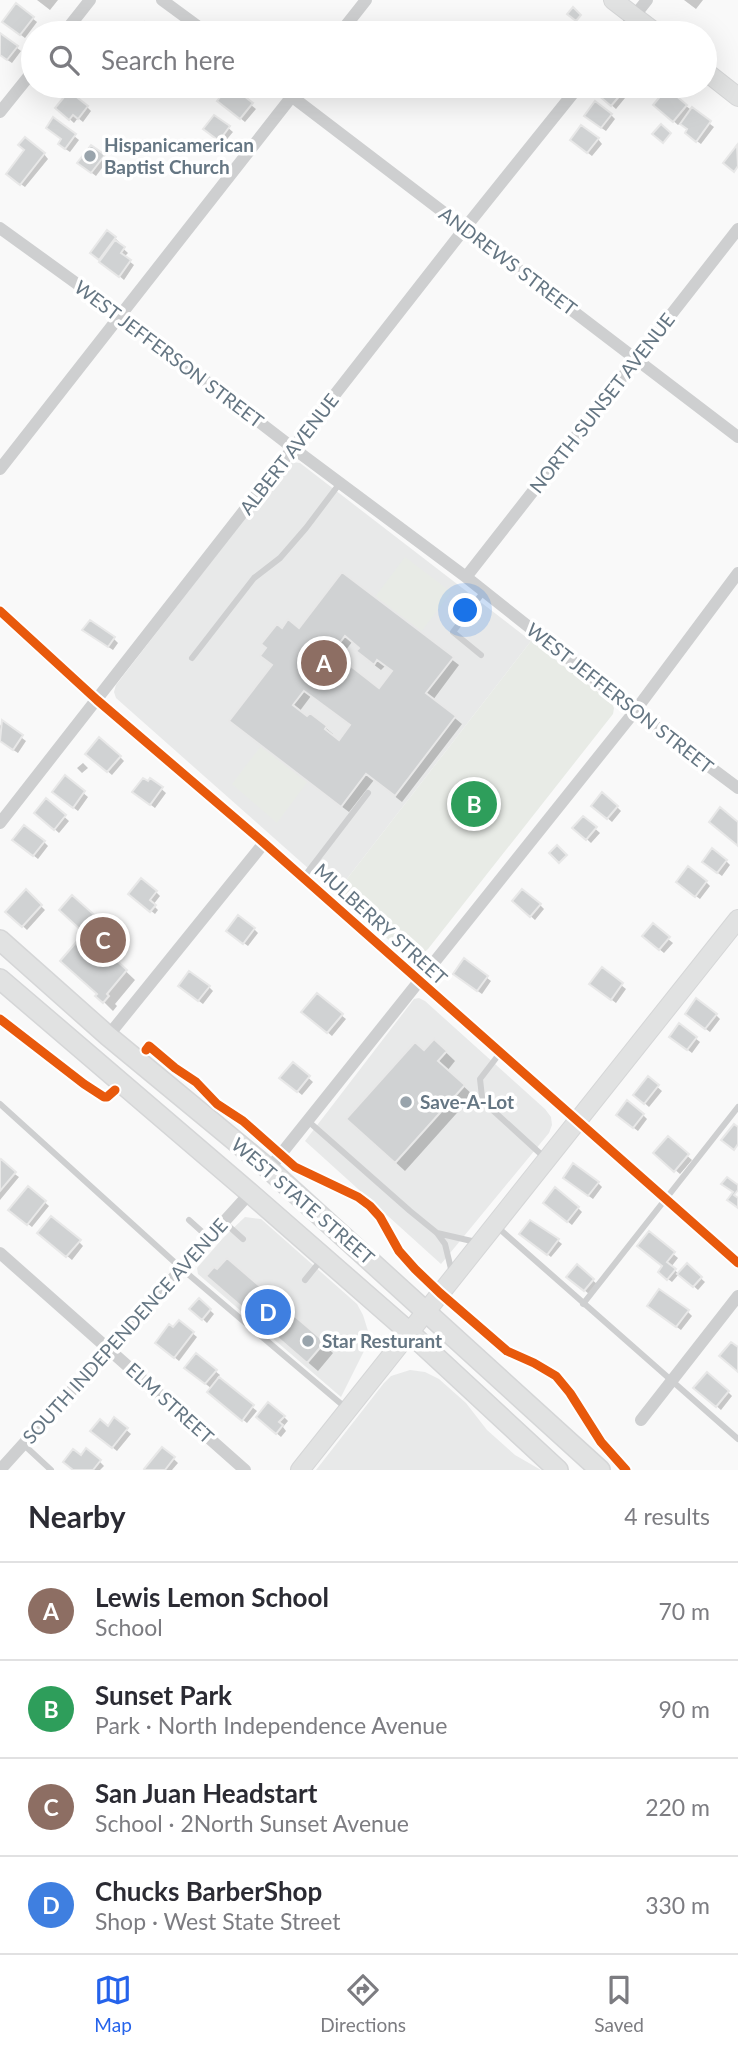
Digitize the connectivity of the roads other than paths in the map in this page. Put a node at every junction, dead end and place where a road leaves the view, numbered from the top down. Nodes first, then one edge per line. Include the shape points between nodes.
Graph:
1 (90, 0) edge
2 (162, 0) edge
3 (366, 0) edge
4 (613, 0) edge
5 (647, 0) edge
6 (634, 16) junction
7 (73, 21) edge
8 (191, 21) edge
9 (350, 21) edge
10 (630, 21) edge
11 (640, 21) edge
12 (717, 80) edge
13 (21, 86) edge
14 (738, 97) edge
15 (290, 98) edge
16 (305, 98) edge
17 (569, 98) edge
18 (0, 112) edge
19 (0, 228) edge
20 (465, 228) junction
21 (738, 229) edge
22 (120, 315) junction
23 (637, 359) junction
24 (738, 437) edge
25 (293, 448) junction
26 (0, 470) edge
27 (340, 483) junction
28 (738, 573) edge
29 (466, 577) junction
30 (484, 591) junction
31 (0, 611) edge
32 (481, 655) dead end
33 (192, 658) dead end
34 (97, 700) junction
35 (635, 711) junction
36 (738, 788) edge
37 (368, 793) dead end
38 (0, 823) edge
39 (264, 843) junction
40 (303, 878) junction
41 (737, 923) edge
42 (0, 940) edge
43 (0, 979) edge
44 (419, 981) junction
45 (108, 1036) junction
46 (500, 1053) junction
47 (0, 1104) edge
48 (738, 1107) edge
49 (308, 1121) junction
50 (577, 1121) junction
51 (547, 1159) junction
52 (269, 1169) junction
53 (250, 1193) junction
54 (666, 1200) junction
55 (189, 1220) dead end
56 (224, 1222) junction
57 (495, 1224) junction
58 (438, 1233) junction
59 (209, 1238) junction
60 (243, 1239) dead end
61 (480, 1243) junction
62 (324, 1257) junction
63 (3, 1261) edge
64 (738, 1263) edge
65 (182, 1269) junction
66 (452, 1278) junction
67 (305, 1280) dead end
68 (738, 1296) edge
69 (583, 1304) junction
70 (426, 1310) junction
71 (409, 1332) junction
72 (110, 1348) junction
73 (671, 1381) junction
74 (348, 1410) junction
75 (641, 1420) dead end
76 (738, 1439) edge
77 (23, 1444) junction
78 (0, 1470) edge
79 (51, 1470) edge
80 (245, 1470) edge
81 (300, 1470) edge
82 (558, 1470) edge
83 (600, 1470) edge

1 - 7 street
2 - 8 street
3 - 9 street
4 - 6 main road
5 - 6 street
6 - 10 street
6 - 11 main road
12 - 14 main road
13 - 18 street
15 - 22 street
16 - 20 street, ANDREWS STREET
17 - 20 street, ALBERT AVENUE
19 - 22 street, WEST JEFFERSON STREET
20 - 23 street, ANDREWS STREET
20 - 25 street, ALBERT AVENUE
21 - 23 street, NORTH SUNSET AVENUE
22 - 25 street, WEST JEFFERSON STREET
22 - 26 street
23 - 24 street, ANDREWS STREET
23 - 29 street, NORTH SUNSET AVENUE
25 - 27 street, WEST JEFFERSON STREET
25 - 34 street, ALBERT AVENUE
27 - 29 street, WEST JEFFERSON STREET
27 - 33 lane via 280,558 254,578
28 - 35 street
29 - 30 street, WEST JEFFERSON STREET
30 - 32 lane via 453,632
30 - 35 street, WEST JEFFERSON STREET
31 - 34 street, MULBERRY STREET
34 - 38 street, ALBERT AVENUE
34 - 39 street, MULBERRY STREET
35 - 36 street, WEST JEFFERSON STREET
35 - 44 street
37 - 40 lane
39 - 40 street, MULBERRY STREET
39 - 45 street
40 - 44 street, MULBERRY STREET
41 - 50 main road
42 - 45 main road, WEST STATE STREET
43 - 53 main road, WEST STATE STREET
44 - 46 street, MULBERRY STREET
44 - 49 street
45 - 52 main road, WEST STATE STREET
46 - 50 street, MULBERRY STREET
46 - 51 lane via 480,1079 482,1097
47 - 65 lane
48 - 54 lane
49 - 52 street
49 - 58 lane
50 - 51 main road
50 - 54 street, MULBERRY STREET
51 - 57 main road
52 - 70 main road, WEST STATE STREET
53 - 56 street, SOUTH INDEPENDENCE AVENUE
53 - 62 main road, WEST STATE STREET
54 - 64 street, MULBERRY STREET
54 - 69 lane
55 - 59 lane
56 - 59 street, SOUTH INDEPENDENCE AVENUE
56 - 60 lane
57 - 61 main road
57 - 69 lane
58 - 61 lane
58 - 66 lane
59 - 65 street, SOUTH INDEPENDENCE AVENUE
61 - 66 main road
62 - 67 lane
62 - 71 main road, WEST STATE STREET
63 - 72 street, ELM STREET
65 - 72 street, SOUTH INDEPENDENCE AVENUE
65 - 74 lane
66 - 70 main road
68 - 73 street
69 - 73 lane
70 - 71 main road
70 - 83 main road, WEST STATE STREET
71 - 74 main road
71 - 82 main road, WEST STATE STREET
72 - 77 street, SOUTH INDEPENDENCE AVENUE
72 - 80 street, ELM STREET
73 - 75 street
73 - 76 lane
74 - 81 main road
77 - 78 street, SOUTH INDEPENDENCE AVENUE
77 - 79 lane

